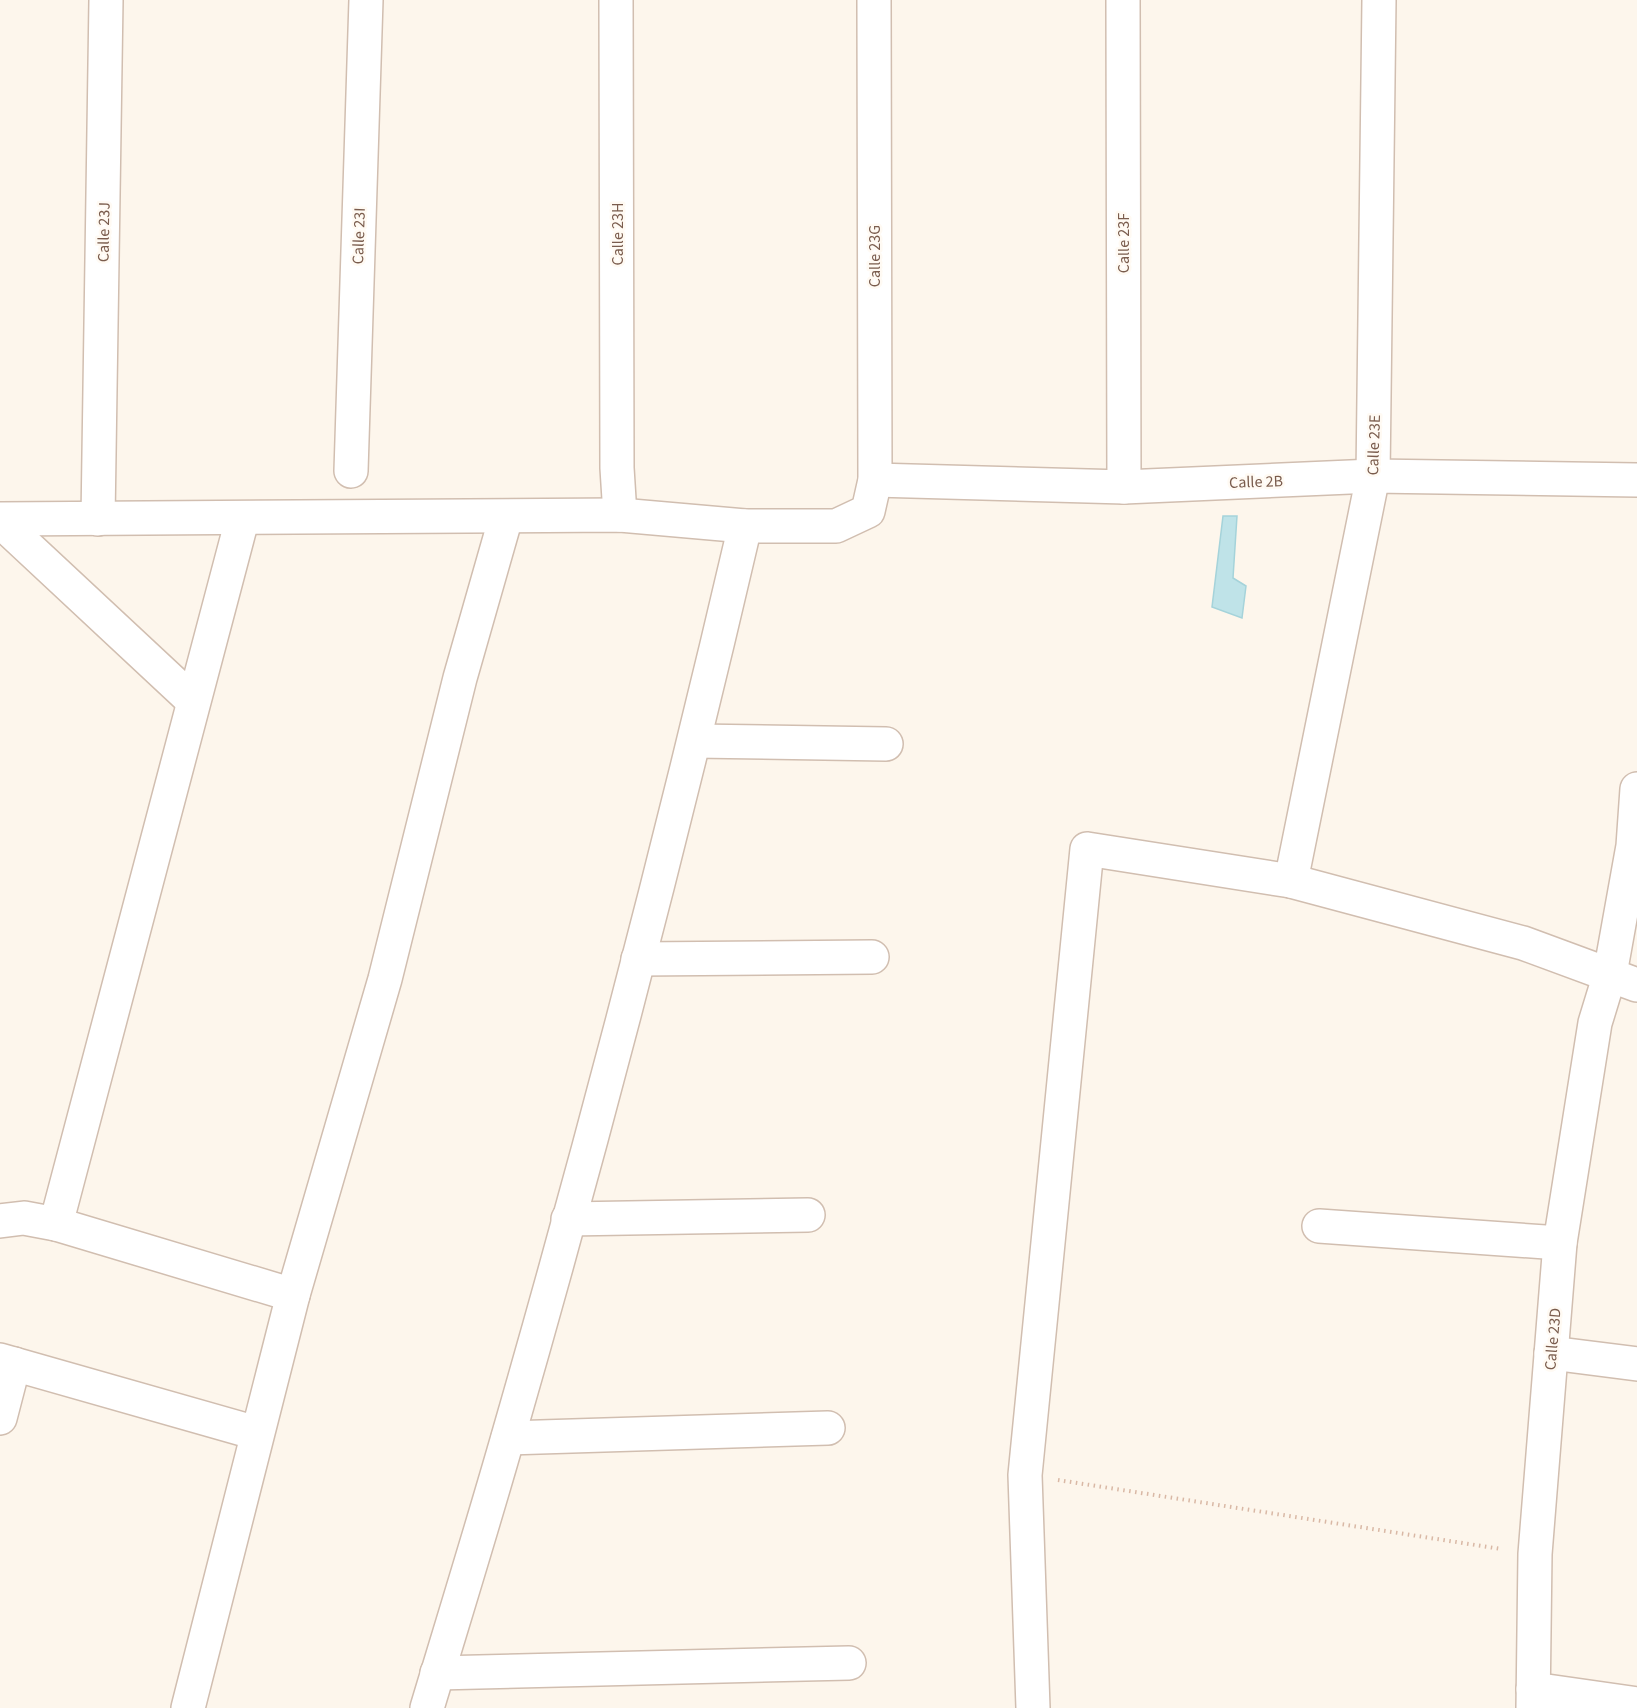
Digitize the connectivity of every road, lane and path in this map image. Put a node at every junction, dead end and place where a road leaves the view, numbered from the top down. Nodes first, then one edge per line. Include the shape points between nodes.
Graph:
1 (106, 0) edge
2 (366, 0) edge
3 (616, 0) edge
4 (874, 0) edge
5 (1123, 0) edge
6 (1379, 0) edge
7 (351, 471) dead end
8 (1373, 476) junction
9 (1637, 480) edge
10 (1124, 487) junction
11 (871, 495) junction
12 (620, 515) junction
13 (506, 517) junction
14 (98, 519) junction
15 (0, 520) edge
16 (242, 520) junction
17 (745, 526) junction
18 (192, 701) junction
19 (695, 741) junction
20 (886, 744) dead end
21 (1637, 789) edge
22 (1291, 881) junction
23 (872, 957) dead end
24 (638, 959) junction
25 (1623, 979) edge
26 (808, 1215) dead end
27 (568, 1219) junction
28 (0, 1221) edge
29 (56, 1224) junction
30 (1318, 1226) dead end
31 (1560, 1243) junction
32 (293, 1295) junction
33 (1551, 1353) junction
34 (7, 1362) edge
35 (1637, 1364) edge
36 (0, 1418) edge
37 (828, 1428) dead end
38 (256, 1433) junction
39 (508, 1438) junction
40 (1025, 1475) junction
41 (1535, 1554) junction
42 (849, 1663) dead end
43 (437, 1673) junction
44 (1533, 1698) edge
45 (1637, 1704) edge
46 (188, 1708) edge
47 (427, 1708) edge
48 (1033, 1708) edge

1 - 14 street, Calle 23J
2 - 7 street, Calle 23I
3 - 12 street, Calle 23H
4 - 11 street, Calle 23G
5 - 10 street, Calle 23F
6 - 8 street, Calle 23E
8 - 9 street, Calle 2B
8 - 10 street, Calle 2B
8 - 22 street, Calle 23E
10 - 11 street, Calle 2B
11 - 17 street via 836,526
12 - 13 street
12 - 17 street
13 - 16 street
13 - 32 street via 460,678 385,979
14 - 15 street
14 - 16 street
15 - 18 street
16 - 18 street
17 - 19 street
18 - 29 street
19 - 20 street
19 - 24 street
21 - 25 street, Calle 23D
22 - 25 street via 1523,943
22 - 40 street via 1087,849
23 - 24 street
24 - 27 street
25 - 31 street, Calle 23D via 1595,1023
26 - 27 street
27 - 39 street
28 - 29 street via 24,1218
29 - 32 street
30 - 31 street
31 - 33 street, Calle 23D
32 - 38 street
33 - 35 street
33 - 41 street, Calle 23D
34 - 36 street
34 - 38 street
37 - 39 street
38 - 46 street
39 - 43 street
40 - 41 path
40 - 48 street
41 - 44 street, Calle 23D
42 - 43 street
43 - 47 street
44 - 45 street

